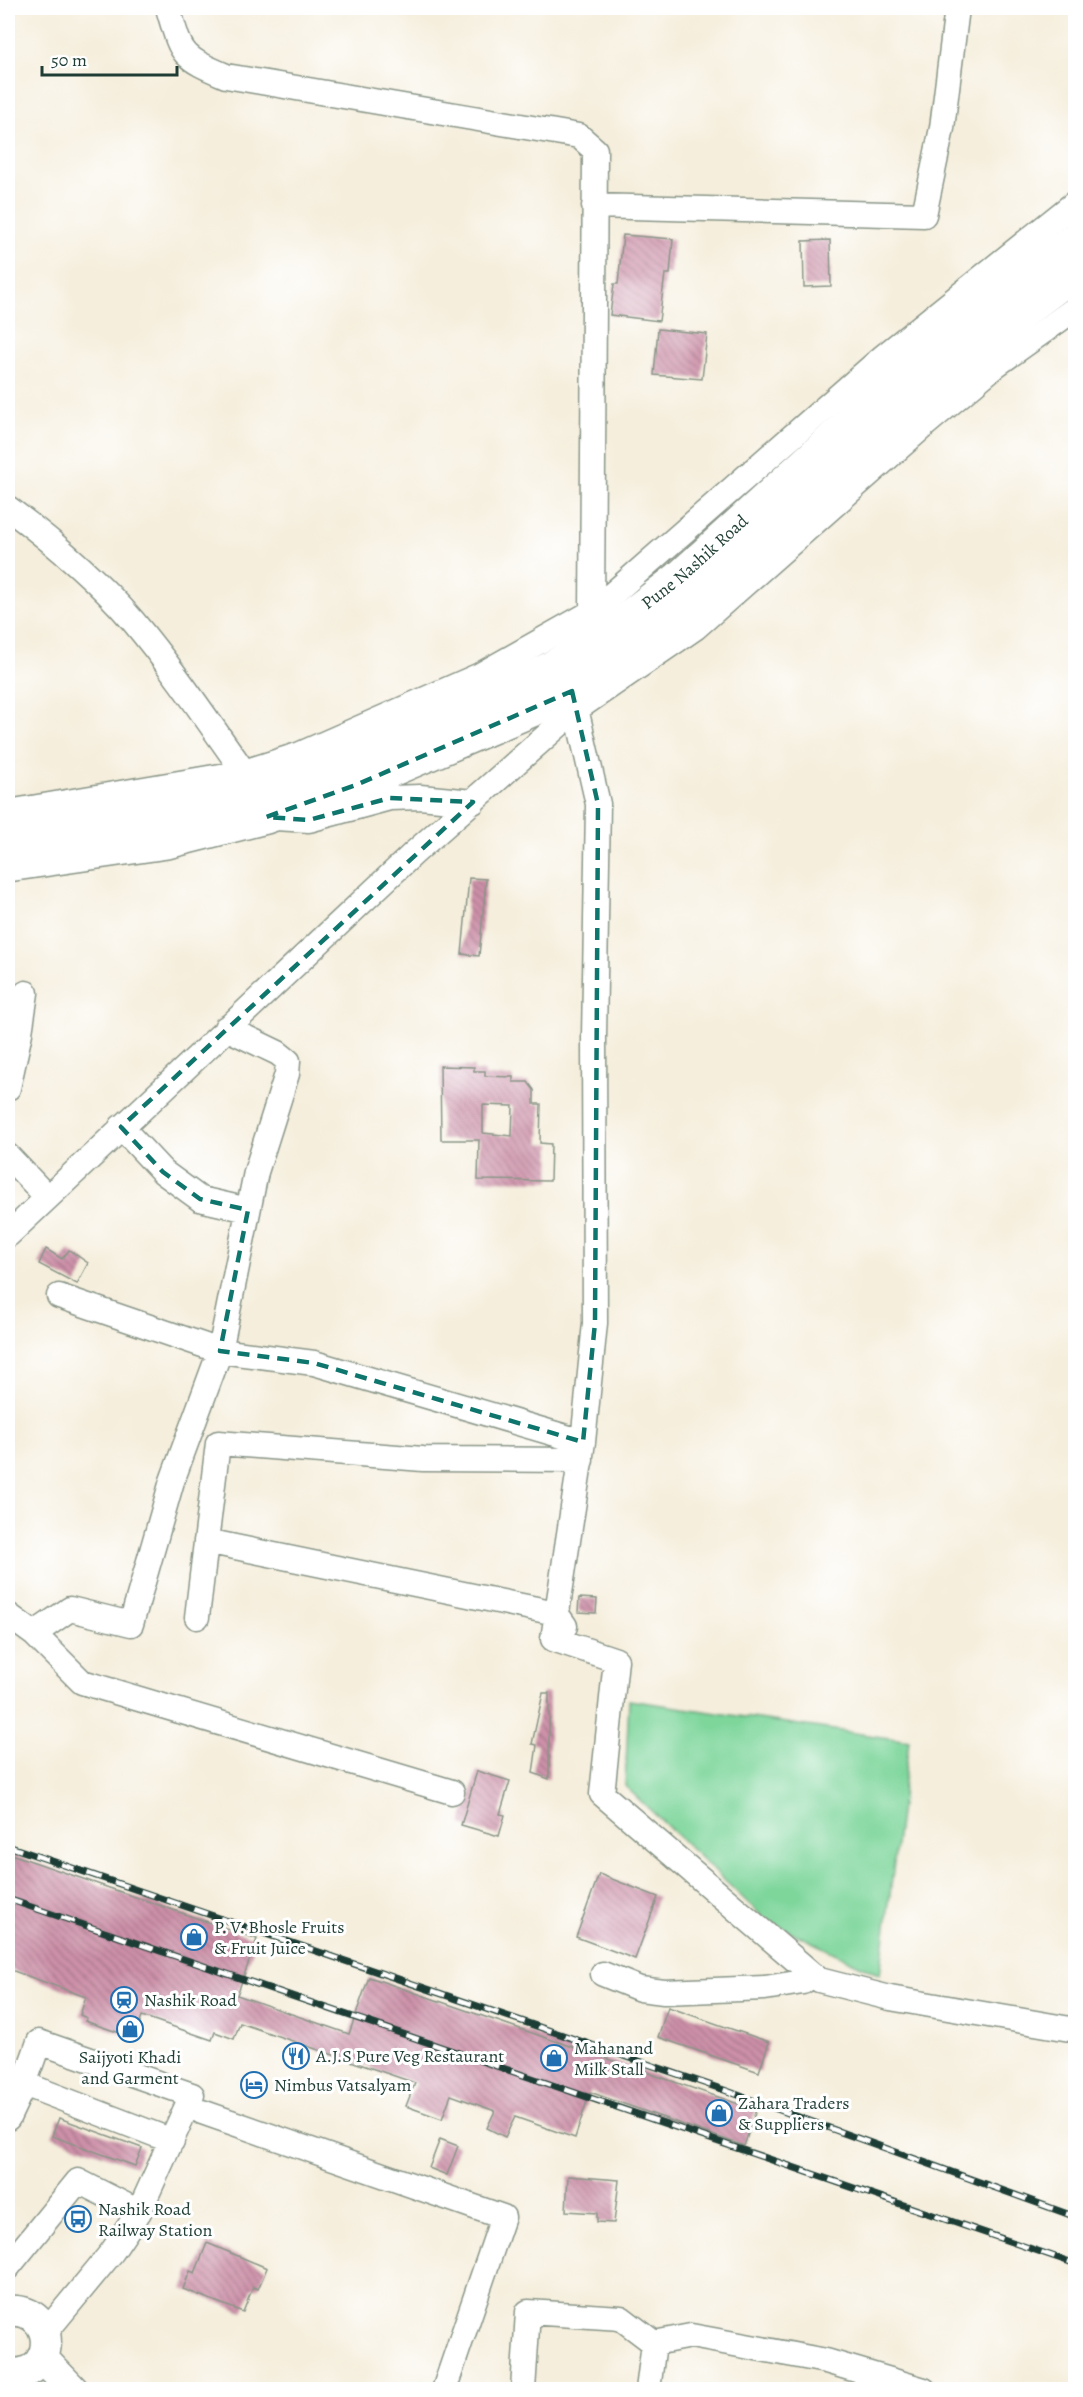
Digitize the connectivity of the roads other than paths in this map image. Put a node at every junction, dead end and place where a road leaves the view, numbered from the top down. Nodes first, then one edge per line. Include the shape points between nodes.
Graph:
1 (168, 8) edge
2 (957, 8) edge
3 (1076, 202) edge
4 (594, 206) junction
5 (1076, 238) edge
6 (1076, 272) edge
7 (1076, 308) edge
8 (8, 508) edge
9 (592, 612) junction
10 (575, 700) junction
11 (254, 794) junction
12 (473, 802) junction
13 (8, 812) edge
14 (8, 839) edge
15 (8, 865) edge
16 (26, 993) dead end
17 (226, 1028) junction
18 (8, 1088) edge
19 (122, 1126) junction
20 (8, 1156) edge
21 (47, 1197) junction
22 (249, 1210) junction
23 (8, 1235) edge
24 (59, 1296) dead end
25 (220, 1351) junction
26 (582, 1451) junction
27 (206, 1541) junction
28 (8, 1615) edge
29 (557, 1615) junction
30 (197, 1617) dead end
31 (34, 1634) junction
32 (452, 1792) dead end
33 (603, 1974) dead end
34 (812, 1974) junction
35 (1076, 2030) edge
36 (24, 2084) junction
37 (202, 2112) dead end
38 (8, 2118) edge
39 (172, 2141) junction
40 (139, 2212) junction
41 (8, 2267) edge
42 (8, 2311) edge
43 (654, 2343) junction
44 (35, 2365) edge
45 (74, 2390) edge
46 (444, 2390) edge
47 (523, 2390) edge
48 (648, 2390) edge
49 (924, 2390) edge

1 - 4 street via 180,47 194,63 226,75 579,136 595,150
2 - 4 street via 942,128 924,215
3 - 9 street via 884,356
4 - 9 street
5 - 11 highway, Pune Nashik Road via 925,355 679,578 609,632 551,668 399,741
6 - 10 highway, Pune Nashik Road via 1010,321
7 - 10 street via 996,365 696,627
8 - 11 street via 51,540 132,620 179,680
9 - 11 street via 480,675 298,755
10 - 11 highway, Pune Nashik Road via 356,785
10 - 12 street
10 - 26 street via 598,804 595,1323
11 - 12 street via 309,820 390,798
11 - 13 street
11 - 14 highway via 180,811
11 - 15 highway via 167,842
12 - 17 street
16 - 18 street
17 - 19 street
17 - 22 street via 288,1061 288,1074 256,1172
19 - 21 street
19 - 22 street via 163,1172 200,1199
20 - 21 street
21 - 23 street
22 - 25 street
24 - 25 street
25 - 26 street via 314,1363
25 - 31 street via 172,1481 131,1624 70,1610
26 - 27 street via 423,1460 218,1443
26 - 29 street
27 - 29 street
27 - 30 street
28 - 31 street
29 - 34 street via 553,1639 616,1660 602,1794
31 - 32 street via 82,1682
33 - 34 street via 640,1989 664,1992 803,1983
34 - 35 street via 819,1980 890,1998
36 - 38 street
36 - 39 street
36 - 39 street via 39,2042 192,2095
37 - 46 street via 503,2217
39 - 40 street
40 - 41 street via 78,2181
40 - 44 street
42 - 44 main road via 26,2312 34,2317
43 - 47 street via 621,2318 528,2312
43 - 48 street
43 - 49 street via 691,2336 826,2361
44 - 45 main road

